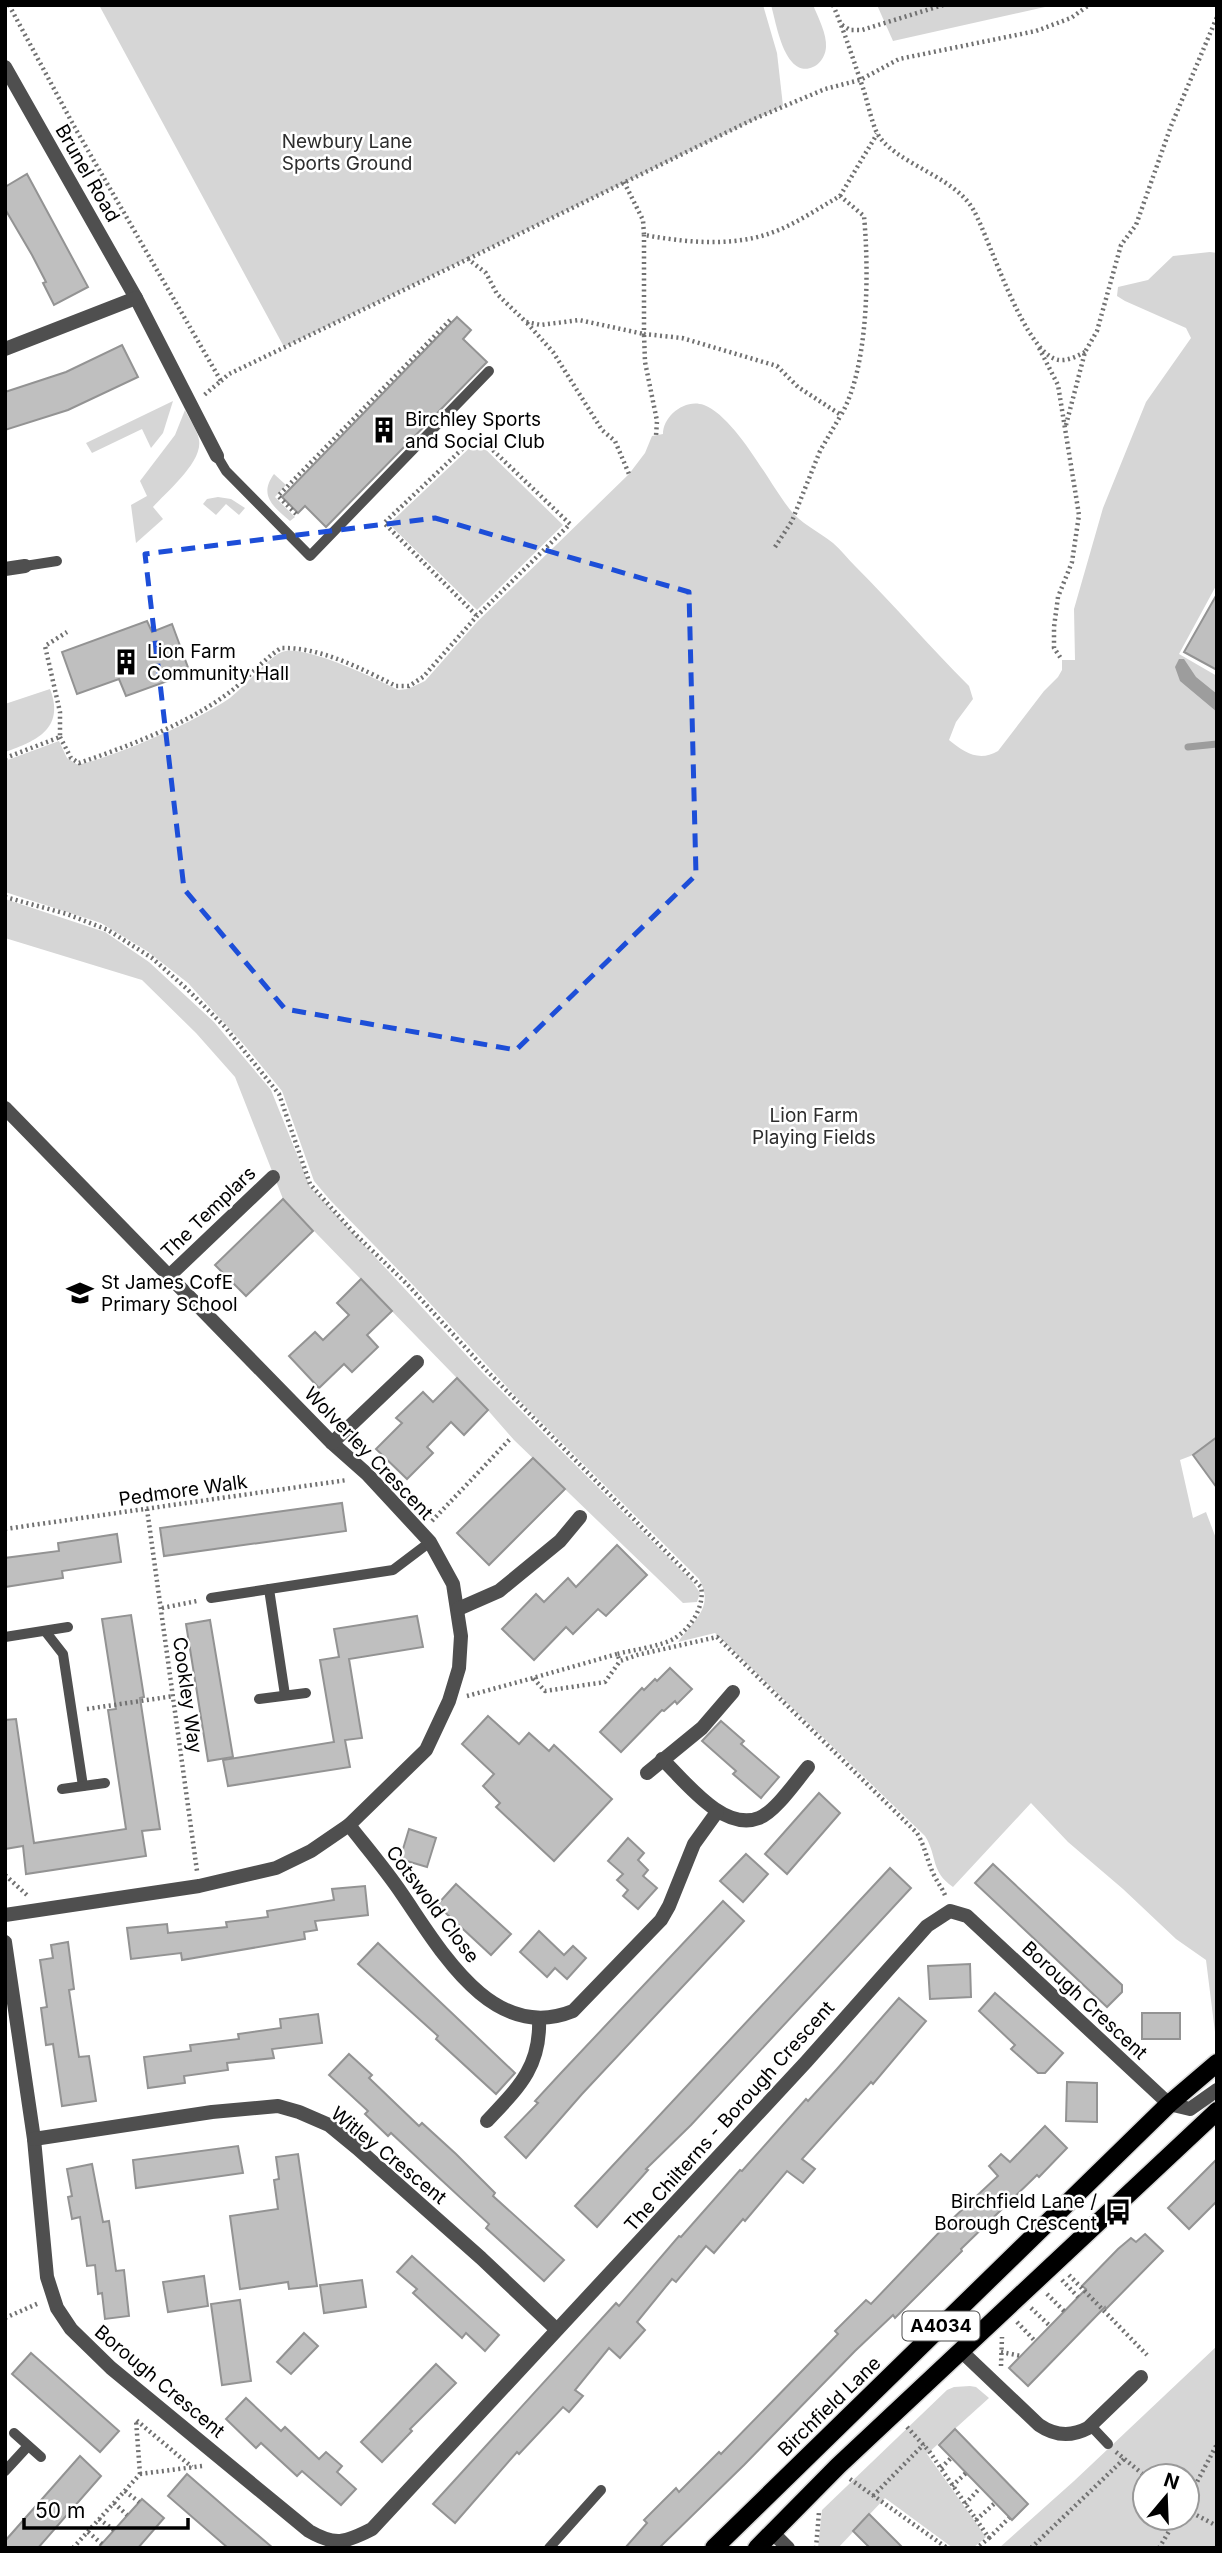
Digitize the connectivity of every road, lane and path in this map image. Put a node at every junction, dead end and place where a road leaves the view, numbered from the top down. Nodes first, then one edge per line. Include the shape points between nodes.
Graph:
1 (9, 5) edge
2 (833, 5) edge
3 (943, 5) edge
4 (1090, 5) edge
5 (1217, 17) edge
6 (842, 25) junction
7 (5, 67) edge
8 (860, 80) junction
9 (877, 134) junction
10 (624, 182) junction
11 (840, 195) junction
12 (644, 235) junction
13 (468, 259) junction
14 (136, 298) junction
15 (452, 318) dead end
16 (526, 322) junction
17 (644, 334) junction
18 (1039, 348) junction
19 (5, 349) edge
20 (1085, 352) junction
21 (489, 371) dead end
22 (221, 381) junction
23 (190, 403) junction
24 (841, 415) junction
25 (1066, 425) junction
26 (656, 436) dead end
27 (217, 456) joint
28 (629, 474) dead end
29 (296, 514) dead end
30 (775, 547) dead end
31 (57, 561) dead end
32 (25, 566) joint
33 (5, 569) edge
34 (477, 616) junction
35 (67, 632) dead end
36 (1062, 660) dead end
37 (60, 737) junction
38 (5, 758) edge
39 (5, 897) edge
40 (5, 1108) edge
41 (273, 1177) dead end
42 (170, 1275) junction
43 (416, 1362) dead end
44 (511, 1438) dead end
45 (332, 1443) junction
46 (360, 1468) junction
47 (147, 1509) junction
48 (580, 1517) dead end
49 (5, 1529) edge
50 (425, 1537) junction
51 (269, 1589) junction
52 (211, 1598) joint
53 (162, 1608) junction
54 (458, 1609) junction
55 (68, 1627) dead end
56 (45, 1631) junction
57 (5, 1637) edge
58 (617, 1654) junction
59 (621, 1661) junction
60 (533, 1678) junction
61 (733, 1692) dead end
62 (306, 1693) dead end
63 (285, 1695) junction
64 (174, 1696) junction
65 (259, 1699) dead end
66 (449, 1701) junction
67 (72, 1711) junction
68 (668, 1754) junction
69 (808, 1767) dead end
70 (647, 1773) dead end
71 (105, 1783) dead end
72 (83, 1786) junction
73 (62, 1789) dead end
74 (717, 1812) junction
75 (349, 1825) junction
76 (199, 1886) junction
77 (950, 1911) junction
78 (5, 1915) edge
79 (5, 1942) edge
80 (539, 2019) junction
81 (1217, 2063) edge
82 (1217, 2090) edge
83 (1169, 2104) junction
84 (1217, 2111) edge
85 (487, 2121) dead end
86 (34, 2139) junction
87 (1063, 2268) dead end
88 (1056, 2274) dead end
89 (1042, 2288) dead end
90 (1078, 2297) dead end
91 (53, 2298) junction
92 (1026, 2302) dead end
93 (1064, 2311) dead end
94 (1011, 2317) dead end
95 (5, 2318) edge
96 (1050, 2326) dead end
97 (556, 2329) junction
98 (1002, 2333) dead end
99 (1035, 2342) dead end
100 (960, 2350) junction
101 (1001, 2351) junction
102 (1146, 2355) dead end
103 (1021, 2356) dead end
104 (1002, 2369) dead end
105 (1141, 2378) dead end
106 (913, 2417) dead end
107 (1091, 2426) junction
108 (14, 2433) dead end
109 (924, 2444) junction
110 (1108, 2444) joint
111 (1217, 2444) edge
112 (28, 2446) junction
113 (41, 2457) dead end
114 (951, 2458) dead end
115 (1124, 2459) junction
116 (212, 2465) dead end
117 (1131, 2465) edge
118 (192, 2467) junction
119 (941, 2468) junction
120 (5, 2471) edge
121 (966, 2473) dead end
122 (140, 2474) junction
123 (1201, 2474) edge
124 (952, 2486) junction
125 (839, 2487) dead end
126 (980, 2488) dead end
127 (601, 2490) dead end
128 (125, 2491) junction
129 (873, 2496) junction
130 (139, 2502) dead end
131 (114, 2503) junction
132 (995, 2503) dead end
133 (965, 2504) junction
134 (820, 2506) dead end
135 (127, 2515) dead end
136 (1201, 2517) edge
137 (1009, 2518) dead end
138 (99, 2519) junction
139 (976, 2520) junction
140 (1217, 2526) edge
141 (114, 2530) dead end
142 (88, 2532) junction
143 (1169, 2532) edge
144 (773, 2533) junction
145 (989, 2538) junction
146 (102, 2544) dead end
147 (344, 2545) edge
148 (74, 2547) edge
149 (549, 2548) edge
150 (714, 2548) edge
151 (757, 2548) edge
152 (789, 2548) edge
153 (816, 2548) edge
154 (947, 2548) edge
155 (977, 2548) edge
156 (1031, 2548) edge
157 (1159, 2548) edge

1 - 22 path
2 - 6 path
3 - 6 path via 862,30
4 - 8 path via 1036,31 899,58
5 - 20 path via 1136,225 1121,245 1097,331
6 - 8 path
7 - 14 street, Brunel Road
8 - 9 path
8 - 10 path via 783,106
9 - 11 path
9 - 18 path via 951,185 973,207 1016,312
10 - 12 path via 643,220
10 - 13 path
11 - 12 path via 779,229 750,239 719,242
11 - 24 path via 863,216 866,238 862,347 851,398
12 - 17 path
13 - 16 path
13 - 22 path
14 - 19 street
14 - 23 street, Brunel Road
15 - 29 path via 278,496
16 - 17 path via 541,325 579,320
16 - 28 path via 553,352 603,430 615,441
17 - 24 path via 703,343 777,366 798,387
17 - 26 path
18 - 20 path via 1058,360
18 - 25 path via 1058,385
20 - 25 path
21 - 27 lane via 310,555 226,471
22 - 23 path
23 - 27 street, Brunel Road
24 - 30 path via 820,451 792,521
25 - 36 path via 1079,515 1054,627 1054,649
31 - 32 lane
32 - 33 street
34 - 34 path via 570,524 477,435 384,523
34 - 37 path via 423,677 409,686 396,686 313,651 281,648 222,699 120,749 79,763 71,758
35 - 37 path via 45,646 60,712
37 - 38 path
39 - 58 path via 108,930 152,958 187,989 225,1027 278,1094 310,1184 701,1587 700,1609 674,1639
40 - 42 street, Wolverley Crescent
41 - 42 street, The Templars
42 - 45 street, Wolverley Crescent
43 - 45 street
44 - 50 path
45 - 46 street, Wolverley Crescent
46 - 47 path, Pedmore Walk via 345,1481
46 - 50 street, Wolverley Crescent
47 - 49 path, Pedmore Walk
47 - 53 path, Cookley Way
48 - 54 street via 560,1541 499,1591
50 - 51 lane via 393,1570
50 - 54 street, Wolverley Crescent via 453,1584
51 - 52 lane
51 - 63 lane
52 - 53 path
53 - 64 path, Cookley Way
54 - 66 street, Wolverley Crescent via 459,1668
55 - 56 lane
56 - 57 lane
56 - 67 lane via 63,1654
58 - 59 path
58 - 60 path
59 - 60 path via 606,1682 545,1691
59 - 77 path via 717,1637 917,1833
60 - 66 path
61 - 68 street via 702,1728
62 - 63 lane
63 - 65 lane
64 - 67 path
64 - 76 path, Cookley Way
66 - 75 street, Wolverley Crescent via 426,1750
67 - 72 lane
68 - 70 street
68 - 74 street
69 - 74 street via 759,1818
71 - 72 lane
72 - 73 lane
74 - 80 street, Cotswold Close via 694,1844 661,1920 573,2011
75 - 76 street, Wolverley Crescent via 276,1868
75 - 80 street, Cotswold Close via 457,1972 506,2010
76 - 78 street, Wolverley Crescent
77 - 83 street, Borough Crescent via 967,1916
77 - 97 street, The Chilterns - Borough Crescent via 927,1926
79 - 86 street, Borough Crescent
80 - 85 street via 534,2061 522,2084
81 - 83 main road, Birchfield Lane / A4034
82 - 83 street via 1190,2109
83 - 150 main road, Birchfield Lane / A4034
84 - 100 main road, A4034
86 - 91 street, Borough Crescent
86 - 97 street, Witley Crescent via 212,2112 278,2106 299,2112 329,2125 357,2148
87 - 102 path
88 - 90 path
89 - 93 path
91 - 95 path
91 - 147 street, Borough Crescent via 71,2329 111,2368 309,2531
92 - 96 path
94 - 99 path
97 - 147 street, Borough Crescent via 372,2529
98 - 101 path
100 - 107 street via 1048,2431 1077,2434
100 - 144 main road, A4034
101 - 103 path
101 - 104 path
105 - 107 street
106 - 109 path via 905,2425
107 - 110 lane
108 - 112 lane
109 - 119 path
109 - 129 path
110 - 115 path
111 - 123 path
112 - 113 lane
112 - 120 lane
114 - 119 path
115 - 117 path
115 - 156 path
116 - 118 path
118 - 122 path
118 - 122 path via 136,2420
119 - 124 path
121 - 124 path
122 - 128 path
124 - 133 path
125 - 129 path via 849,2478
126 - 133 path
127 - 149 lane
128 - 130 path
128 - 131 path
129 - 154 path
131 - 135 path
131 - 138 path
132 - 139 path
133 - 139 path
134 - 153 path
136 - 140 path
137 - 145 path
138 - 141 path
138 - 142 path
139 - 145 path
142 - 146 path
142 - 148 path
143 - 157 path
144 - 151 main road, A4034
144 - 152 street
145 - 155 path

